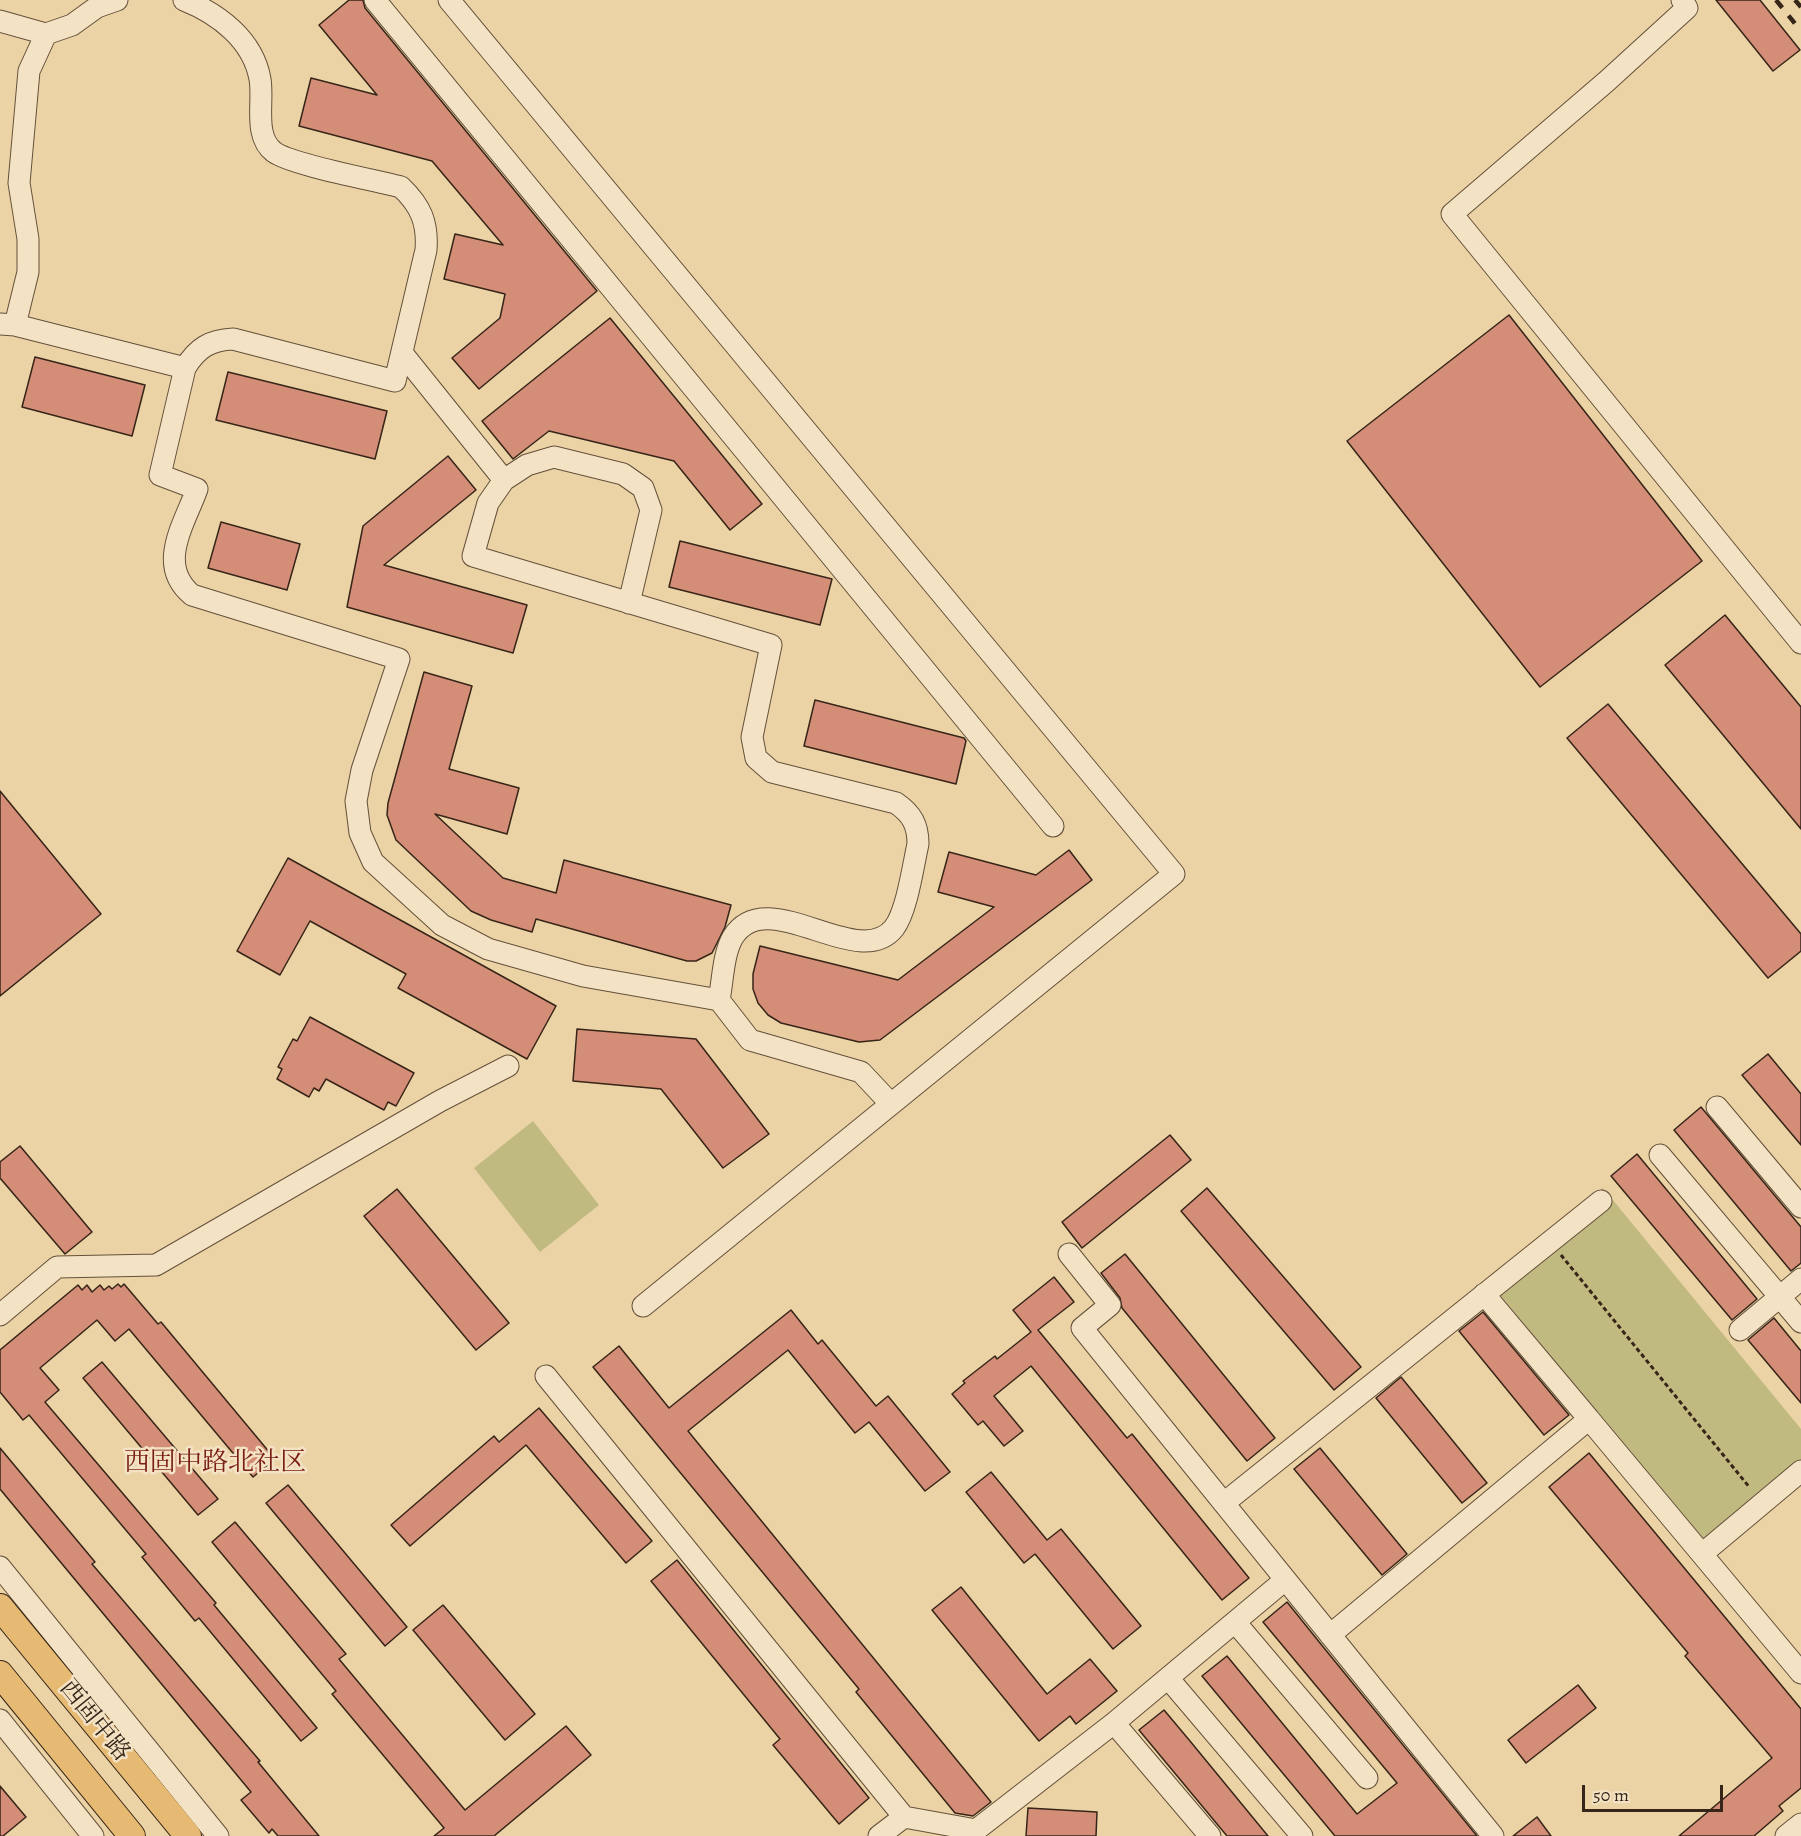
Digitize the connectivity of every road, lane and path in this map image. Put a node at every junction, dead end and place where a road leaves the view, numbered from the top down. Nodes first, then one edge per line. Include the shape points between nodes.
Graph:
1 (117, 0) edge
2 (184, 0) edge
3 (375, 0) edge
4 (449, 0) edge
5 (1682, 0) edge
6 (0, 21) edge
7 (46, 34) junction
8 (7, 325) edge
9 (402, 353) junction
10 (185, 368) junction
11 (504, 480) junction
12 (629, 603) junction
13 (1801, 643) edge
14 (1053, 826) dead end
15 (719, 1000) junction
16 (508, 1066) dead end
17 (891, 1104) junction
18 (1717, 1107) dead end
19 (1660, 1155) dead end
20 (1601, 1201) dead end
21 (1801, 1207) edge
22 (1550, 1242) junction
23 (1069, 1254) dead end
24 (1801, 1279) edge
25 (1484, 1294) junction
26 (1780, 1297) junction
27 (643, 1306) dead end
28 (0, 1315) edge
29 (1801, 1322) edge
30 (1740, 1330) dead end
31 (546, 1376) dead end
32 (1589, 1419) junction
33 (1801, 1471) edge
34 (1224, 1503) junction
35 (1762, 1503) junction
36 (1702, 1554) junction
37 (0, 1567) edge
38 (1286, 1580) junction
39 (0, 1606) edge
40 (1235, 1622) junction
41 (1330, 1635) junction
42 (1801, 1672) edge
43 (0, 1674) edge
44 (1168, 1678) junction
45 (0, 1720) edge
46 (1114, 1723) junction
47 (1367, 1778) dead end
48 (904, 1817) junction
49 (1801, 1824) edge
50 (93, 1836) edge
51 (132, 1836) edge
52 (188, 1836) edge
53 (218, 1836) edge
54 (879, 1836) edge
55 (1210, 1836) edge
56 (1302, 1836) edge
57 (1493, 1836) edge
58 (1786, 1836) edge

1 - 7 street via 97,7 72,25
2 - 9 street via 219,16 245,43 260,77 261,133 273,151 401,187 415,199 426,223 426,250
3 - 14 street
4 - 17 street via 1174,874
5 - 13 street via 1687,8 1452,214
6 - 7 street
7 - 8 street via 29,71 19,183 28,239 28,272
8 - 10 street
9 - 10 street via 395,381 233,339 204,345
9 - 11 street
10 - 15 street via 160,475 197,489 174,551 175,576 182,587 192,595 399,659 362,770 356,801 360,833 374,862 442,925 488,949 583,976
11 - 12 street via 488,503 473,556
11 - 12 street via 527,465 554,457 623,474 643,488 651,510
12 - 15 street via 771,645 752,736 756,758 772,772 896,803 906,810 918,832 900,919 887,935 868,941 780,919 754,921 734,937 728,949
15 - 17 street via 750,1040 861,1072
16 - 28 street via 156,1265 57,1267
17 - 27 street
18 - 21 street
19 - 26 street
20 - 22 street
22 - 25 street
22 - 35 path
23 - 34 street via 1110,1305 1082,1328
24 - 26 street
25 - 32 street
25 - 34 street
26 - 29 street
26 - 30 street
31 - 48 street
32 - 36 street
32 - 41 street
33 - 35 street
34 - 38 street
35 - 36 street
36 - 42 street
37 - 53 street
38 - 40 street
38 - 41 street
39 - 52 main road, 西固中路
40 - 44 street
40 - 47 street
41 - 57 street
43 - 51 main road, 西固中路
44 - 46 street
44 - 56 street
45 - 50 street
46 - 48 street via 976,1830
46 - 55 street
48 - 54 street
49 - 58 street

